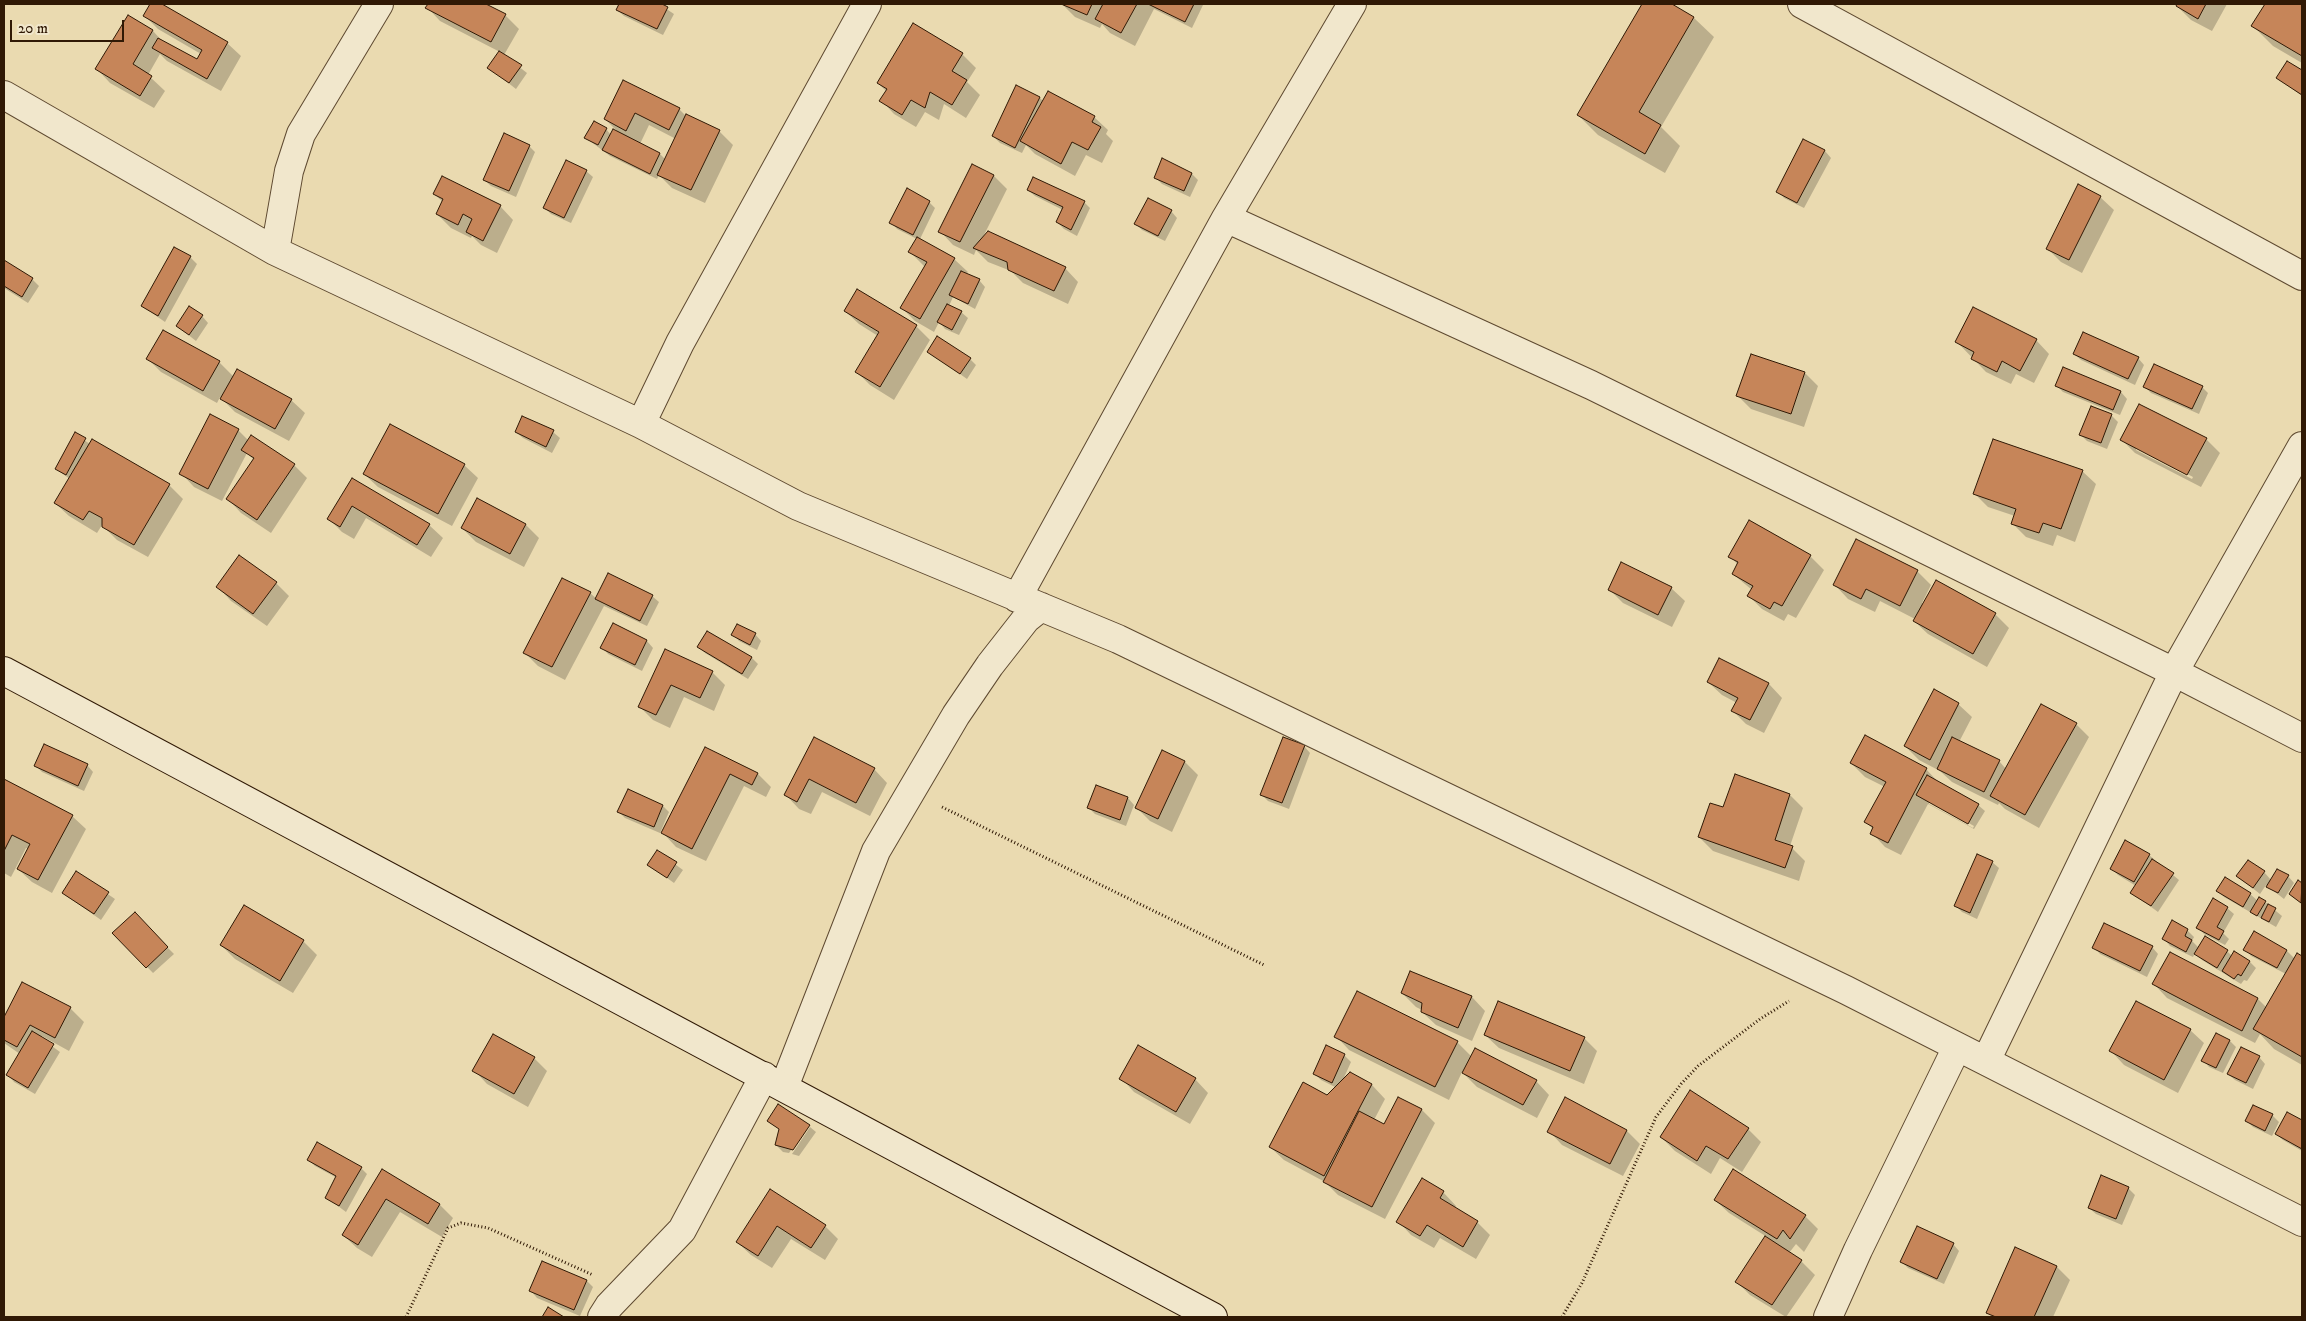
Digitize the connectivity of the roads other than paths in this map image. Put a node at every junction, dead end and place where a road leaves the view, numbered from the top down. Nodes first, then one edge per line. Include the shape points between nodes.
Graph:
1 (379, 4) edge
2 (866, 4) edge
3 (1352, 4) edge
4 (1802, 4) edge
5 (4, 94) edge
6 (1226, 218) junction
7 (275, 251) junction
8 (2302, 276) edge
9 (641, 424) junction
10 (2302, 446) edge
11 (1029, 603) junction
12 (4, 672) edge
13 (2174, 672) junction
14 (2302, 738) edge
15 (1957, 1047) junction
16 (1986, 1061) junction
17 (774, 1082) junction
18 (2302, 1222) edge
19 (602, 1317) edge
20 (1213, 1317) edge
21 (1828, 1317) edge

1 - 7 street via 301,134 289,171
2 - 9 street via 680,343
3 - 6 street
4 - 8 street
5 - 7 street
6 - 11 street
6 - 13 street via 1591,385
7 - 9 street
9 - 11 street via 798,506
10 - 13 street
11 - 15 street via 1118,639
11 - 17 street via 1026,619 990,664 876,851
12 - 17 street
13 - 14 street
13 - 16 street
15 - 16 street
15 - 21 street
16 - 18 street
17 - 19 street via 682,1230
17 - 20 street

